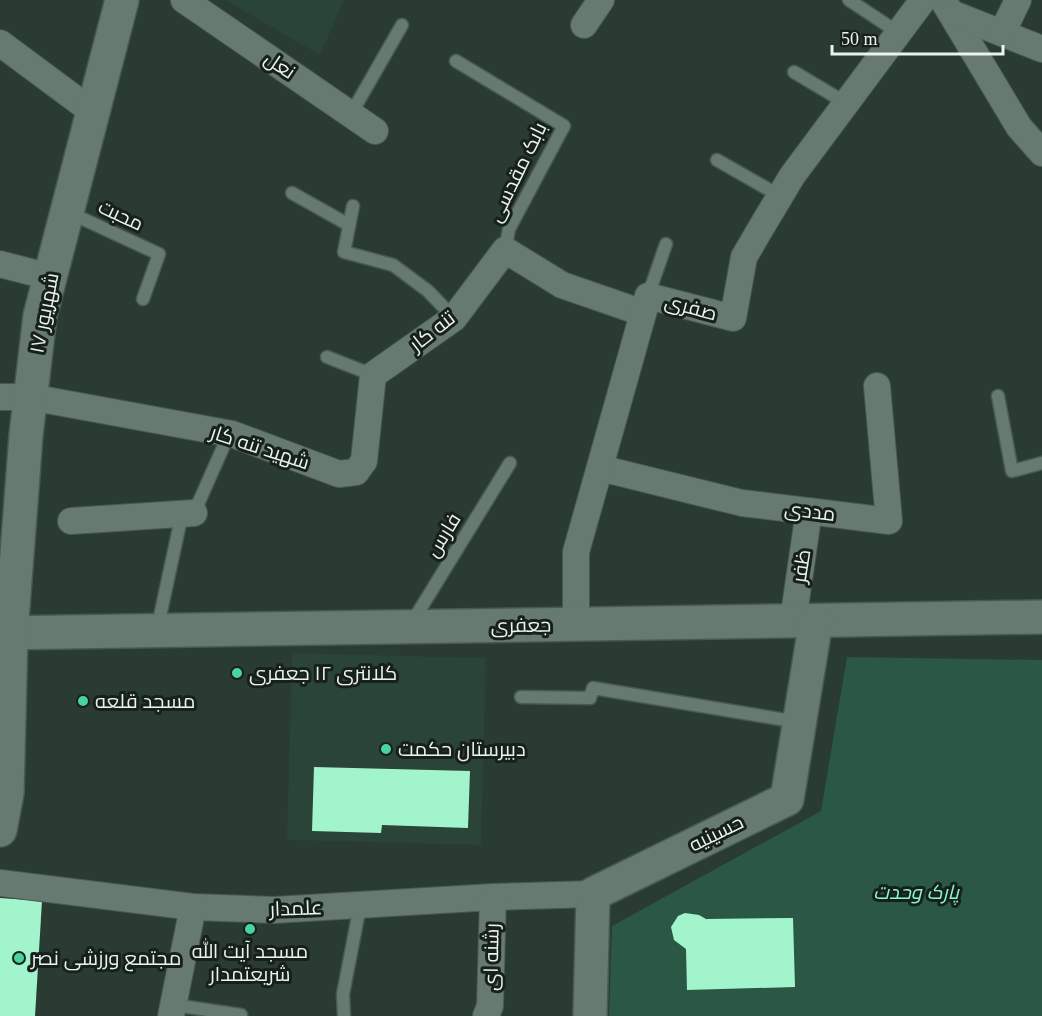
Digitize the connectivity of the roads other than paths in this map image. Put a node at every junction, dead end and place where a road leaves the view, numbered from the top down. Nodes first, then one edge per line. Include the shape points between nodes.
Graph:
1 (184, 0) edge
2 (601, 0) edge
3 (849, 0) edge
4 (923, 0) edge
5 (1018, 0) edge
6 (117, 7) edge
7 (947, 7) edge
8 (402, 25) dead end
9 (584, 25) dead end
10 (898, 33) junction
11 (1002, 33) junction
12 (0, 43) edge
13 (1042, 49) edge
14 (456, 61) dead end
15 (794, 72) dead end
16 (846, 104) junction
17 (93, 112) junction
18 (351, 114) junction
19 (375, 131) dead end
20 (1042, 153) edge
21 (717, 160) dead end
22 (292, 193) dead end
23 (780, 196) junction
24 (353, 206) dead end
25 (67, 212) junction
26 (349, 225) junction
27 (666, 244) dead end
28 (505, 250) junction
29 (0, 264) edge
30 (50, 277) junction
31 (143, 299) dead end
32 (646, 304) junction
33 (454, 318) junction
34 (327, 357) dead end
35 (373, 375) junction
36 (877, 386) dead end
37 (998, 396) dead end
38 (15, 397) edge
39 (229, 434) junction
40 (510, 463) dead end
41 (1042, 463) edge
42 (600, 468) junction
43 (809, 512) junction
44 (188, 514) junction
45 (10, 516) edge
46 (71, 520) dead end
47 (1042, 617) edge
48 (804, 621) junction
49 (576, 625) junction
50 (409, 627) junction
51 (157, 631) junction
52 (5, 633) edge
53 (521, 697) dead end
54 (800, 722) junction
55 (0, 830) edge
56 (0, 883) edge
57 (593, 894) junction
58 (493, 897) junction
59 (194, 906) junction
60 (360, 906) junction
61 (172, 1011) edge
62 (241, 1015) edge
63 (344, 1016) edge
64 (486, 1016) edge
65 (590, 1016) edge

1 - 18 street, نعل
2 - 9 street
3 - 10 lane
4 - 10 street, صفری
5 - 11 street
6 - 17 street, ۱۷ شهریور
7 - 11 street
7 - 20 street via 1018,127
8 - 18 lane
10 - 16 street, صفری
11 - 13 street
12 - 17 street
14 - 28 lane, بابک مقدسی via 564,126 509,230
15 - 16 lane
16 - 23 street, صفری
17 - 25 street, ۱۷ شهریور
18 - 19 street, نعل
21 - 23 lane
22 - 26 lane
23 - 32 street, صفری via 744,257 733,318
24 - 26 lane
25 - 30 street, ۱۷ شهریور
25 - 31 lane, محبت via 159,254
26 - 33 lane via 344,252 393,265 428,291
27 - 32 lane
28 - 32 street via 562,285
28 - 33 street, تنه کار
29 - 30 street
30 - 38 street, ۱۷ شهریور
32 - 42 street, صفری
33 - 35 street, تنه کار
34 - 35 lane
35 - 39 street, شهید تنه کار via 364,461 356,472 339,474
36 - 43 street, مددی via 889,521
37 - 41 lane via 1012,471
38 - 39 street, شهید تنه کار
38 - 45 street, ۱۷ شهریور
39 - 44 lane
40 - 50 lane, فارس
42 - 43 street, مددی via 742,503
42 - 49 street, صفری via 576,552
43 - 48 street, ظفر
44 - 46 street
44 - 51 lane
45 - 52 street, ۱۷ شهریور
47 - 48 street, جعفری
48 - 49 street, جعفری
48 - 54 street, حسینیه
49 - 50 street, جعفری
50 - 51 street, جعفری
51 - 52 street, جعفری
52 - 55 street, ۱۷ شهریور via 7,793
53 - 54 lane via 590,698 592,688
54 - 57 street, حسینیه via 788,799
56 - 59 street, علمدار
57 - 58 street, علمدار
57 - 65 street
58 - 60 street, علمدار
58 - 64 street, رشنه ای via 490,1006
59 - 60 street, علمدار via 274,910
59 - 61 street
60 - 63 lane via 343,994
61 - 62 lane

